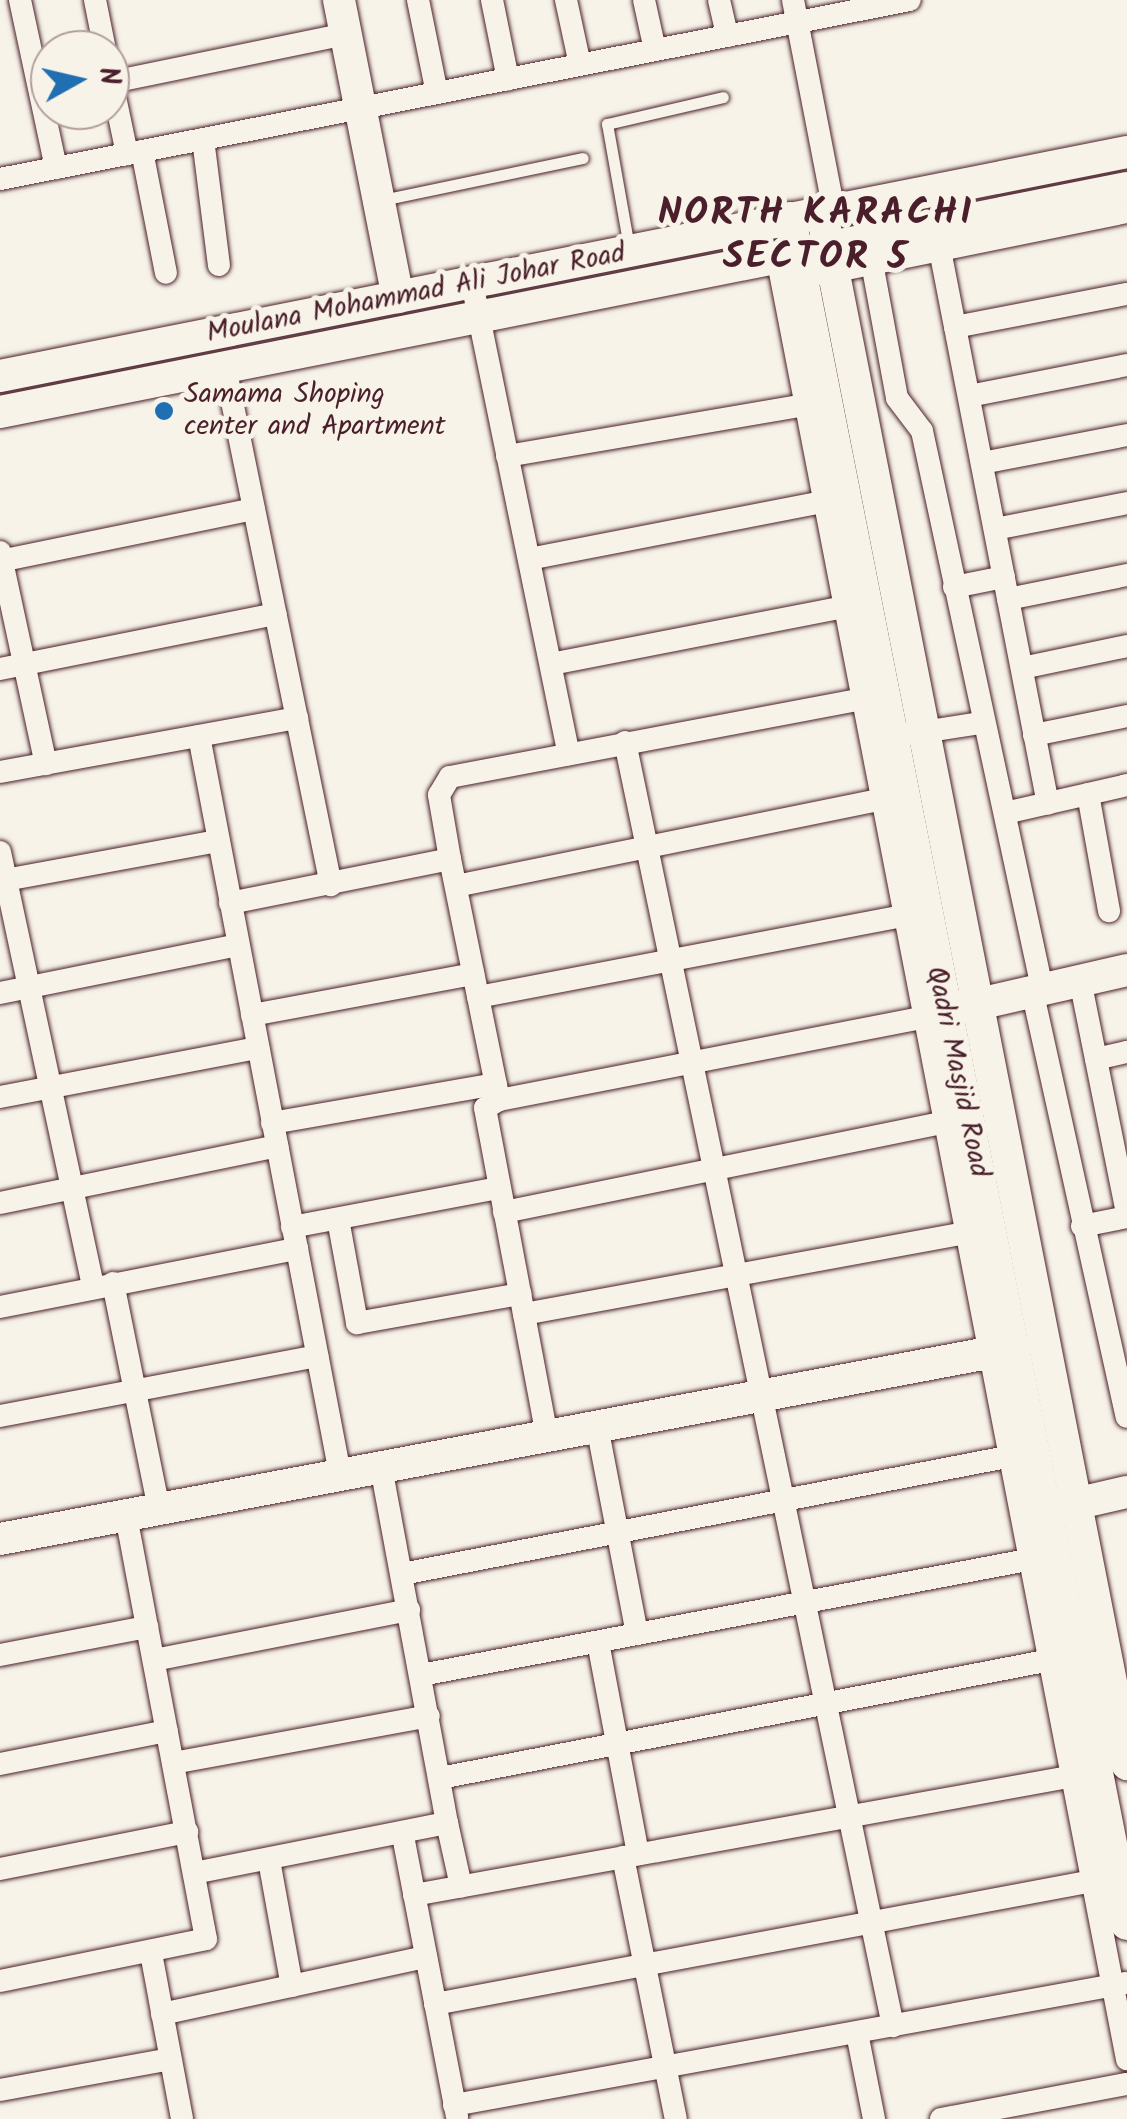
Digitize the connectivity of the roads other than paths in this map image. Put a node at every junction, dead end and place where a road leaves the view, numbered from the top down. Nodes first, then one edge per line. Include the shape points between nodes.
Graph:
1 (20, 0) edge
2 (120, 0) edge
3 (339, 0) edge
4 (418, 0) edge
5 (492, 0) edge
6 (566, 0) edge
7 (644, 0) edge
8 (719, 0) edge
9 (910, 0) edge
10 (95, 3) edge
11 (795, 11) edge
12 (101, 30) edge
13 (346, 34) junction
14 (727, 36) junction
15 (655, 50) junction
16 (580, 65) junction
17 (130, 74) edge
18 (508, 79) junction
19 (437, 93) junction
20 (723, 97) dead end
21 (361, 108) junction
22 (127, 130) edge
23 (203, 139) junction
24 (1127, 152) edge
25 (134, 153) junction
26 (583, 158) dead end
27 (56, 168) junction
28 (0, 179) edge
29 (1127, 188) edge
30 (379, 200) junction
31 (1127, 212) edge
32 (816, 214) junction
33 (940, 250) junction
34 (630, 251) junction
35 (808, 261) junction
36 (220, 264) dead end
37 (872, 264) junction
38 (166, 273) dead end
39 (472, 282) junction
40 (1127, 294) edge
41 (398, 297) junction
42 (478, 317) junction
43 (955, 327) junction
44 (1127, 365) edge
45 (225, 367) junction
46 (0, 376) edge
47 (968, 396) junction
48 (815, 403) junction
49 (0, 412) edge
50 (1127, 435) edge
51 (508, 456) junction
52 (982, 463) junction
53 (836, 500) junction
54 (1127, 502) edge
55 (254, 508) junction
56 (995, 529) junction
57 (1, 558) edge
58 (529, 558) junction
59 (1127, 575) edge
60 (954, 587) junction
61 (1006, 588) junction
62 (856, 605) junction
63 (276, 614) junction
64 (1127, 646) edge
65 (24, 664) junction
66 (551, 664) junction
67 (1022, 668) junction
68 (0, 669) edge
69 (875, 697) junction
70 (1127, 716) edge
71 (297, 718) junction
72 (980, 723) junction
73 (910, 734) junction
74 (1034, 735) junction
75 (199, 736) junction
76 (625, 742) junction
77 (569, 754) junction
78 (46, 764) junction
79 (0, 772) edge
80 (1127, 785) edge
81 (1088, 794) junction
82 (894, 797) junction
83 (1048, 804) junction
84 (1006, 814) junction
85 (218, 840) junction
86 (647, 847) junction
87 (0, 852) edge
88 (450, 859) junction
89 (3, 880) edge
90 (332, 885) junction
91 (456, 886) junction
92 (230, 902) junction
93 (1109, 911) dead end
94 (913, 914) junction
95 (238, 945) junction
96 (671, 961) junction
97 (1127, 970) edge
98 (474, 974) junction
99 (1080, 980) junction
100 (26, 988) junction
101 (1037, 989) junction
102 (0, 994) edge
103 (478, 997) junction
104 (979, 1004) junction
105 (252, 1015) junction
106 (934, 1015) junction
107 (258, 1048) junction
108 (1127, 1052) edge
109 (1096, 1059) junction
110 (693, 1064) junction
111 (49, 1087) junction
112 (498, 1092) junction
113 (0, 1097) edge
114 (956, 1120) junction
115 (1118, 1122) edge
116 (272, 1123) junction
117 (277, 1146) junction
118 (715, 1169) junction
119 (74, 1188) junction
120 (502, 1200) junction
121 (0, 1203) edge
122 (1126, 1204) edge
123 (338, 1218) junction
124 (1082, 1226) junction
125 (978, 1230) junction
126 (294, 1238) junction
127 (737, 1274) junction
128 (103, 1285) junction
129 (522, 1304) junction
130 (0, 1307) edge
131 (1002, 1350) junction
132 (317, 1356) junction
133 (135, 1390) junction
134 (762, 1394) junction
135 (0, 1416) edge
136 (1127, 1417) edge
137 (597, 1426) junction
138 (547, 1435) junction
139 (1022, 1454) junction
140 (382, 1466) junction
141 (340, 1474) junction
142 (1127, 1492) edge
143 (784, 1500) junction
144 (1062, 1506) junction
145 (159, 1510) junction
146 (126, 1515) junction
147 (617, 1532) junction
148 (0, 1540) edge
149 (1044, 1556) junction
150 (402, 1574) junction
151 (806, 1602) junction
152 (408, 1610) junction
153 (147, 1626) junction
154 (638, 1634) junction
155 (598, 1642) junction
156 (0, 1655) edge
157 (1063, 1657) junction
158 (154, 1660) junction
159 (420, 1675) junction
160 (825, 1700) junction
161 (428, 1716) junction
162 (167, 1731) junction
163 (616, 1742) junction
164 (174, 1763) junction
165 (0, 1764) edge
166 (440, 1778) junction
167 (1106, 1782) edge
168 (849, 1815) junction
169 (447, 1823) junction
170 (187, 1832) junction
171 (403, 1836) junction
172 (631, 1855) junction
173 (269, 1860) junction
174 (0, 1869) edge
175 (194, 1873) junction
176 (1106, 1879) junction
177 (461, 1886) junction
178 (414, 1895) junction
179 (871, 1921) junction
180 (1127, 1924) edge
181 (150, 1953) junction
182 (426, 1957) junction
183 (645, 1964) junction
184 (0, 1980) edge
185 (1120, 1984) edge
186 (292, 1986) junction
187 (435, 2004) junction
188 (162, 2014) junction
189 (893, 2026) junction
190 (857, 2033) junction
191 (1127, 2059) edge
192 (170, 2060) junction
193 (665, 2067) junction
194 (1127, 2084) edge
195 (0, 2090) edge
196 (456, 2112) edge
197 (182, 2119) edge
198 (676, 2119) edge
199 (874, 2119) edge
200 (940, 2119) edge

1 - 27 street
2 - 10 street
3 - 13 street
4 - 19 street
5 - 18 street
6 - 16 street
7 - 15 street
8 - 14 street
9 - 11 street
10 - 12 street
11 - 14 street
11 - 32 street
13 - 17 street
13 - 21 street
14 - 15 street
15 - 16 street
16 - 18 street
18 - 19 street
19 - 21 street
20 - 34 lane via 607,124
21 - 23 street
21 - 30 street
22 - 25 street
23 - 25 street
23 - 36 street
24 - 32 street, Moulana Mohammad Ali Johar Road
25 - 27 street
25 - 38 street
26 - 30 lane
27 - 28 street
29 - 35 street, Moulana Mohammad Ali Johar Road
30 - 41 street
31 - 33 street
32 - 34 street, Moulana Mohammad Ali Johar Road
32 - 35 street, Qadri Masjid Road
33 - 37 street
33 - 43 street
34 - 39 street, Moulana Mohammad Ali Johar Road
35 - 37 street
35 - 42 street, Moulana Mohammad Ali Johar Road
35 - 48 street, Qadri Masjid Road
35 - 73 street, Qadri Masjid Road
37 - 60 street via 898,398 922,430
39 - 41 street, Moulana Mohammad Ali Johar Road
39 - 42 street
40 - 43 street
41 - 46 street, Moulana Mohammad Ali Johar Road
42 - 45 street, Moulana Mohammad Ali Johar Road
42 - 51 street
43 - 47 street
44 - 47 street
45 - 49 street, Moulana Mohammad Ali Johar Road
45 - 55 street
47 - 52 street
48 - 51 street
48 - 53 street, Qadri Masjid Road
50 - 52 street
51 - 58 street
52 - 56 street
53 - 58 street
53 - 62 street, Qadri Masjid Road
54 - 56 street
55 - 57 street
55 - 63 street
56 - 61 street
57 - 65 street
58 - 66 street
59 - 61 street
60 - 61 street
60 - 72 street
61 - 67 street
62 - 66 street
62 - 69 street, Qadri Masjid Road
63 - 65 street
63 - 71 street
64 - 67 street
65 - 68 street
65 - 78 street
66 - 77 street
67 - 74 street
69 - 73 street, Qadri Masjid Road
69 - 76 street
69 - 82 street
70 - 74 street
71 - 75 street
71 - 90 street
72 - 73 street
72 - 84 street
73 - 82 street, Qadri Masjid Road
73 - 104 street, Qadri Masjid Road
74 - 83 street
75 - 78 street
75 - 85 street
76 - 77 street
76 - 86 street
77 - 88 street via 450,777 439,795
78 - 79 street
80 - 81 street
81 - 83 street
81 - 93 street
82 - 86 street
82 - 94 street, Qadri Masjid Road
83 - 84 street
84 - 101 street
85 - 89 street
85 - 92 street
86 - 91 street
86 - 96 street
87 - 89 street
88 - 90 street
88 - 91 street
89 - 100 street
90 - 92 street
91 - 98 street
92 - 95 street
94 - 96 street
94 - 106 street, Qadri Masjid Road
95 - 100 street
95 - 105 street
96 - 103 street
96 - 110 street
97 - 99 street
98 - 103 street
98 - 105 street
99 - 101 street
99 - 109 street
100 - 102 street
100 - 111 street
101 - 104 street
101 - 124 street
103 - 112 street
104 - 106 street
104 - 144 street, Qadri Masjid Road
105 - 107 street
106 - 110 street
106 - 114 street, Qadri Masjid Road
107 - 111 street
107 - 116 street
108 - 109 street
109 - 115 street
110 - 112 street
110 - 118 street
111 - 113 street
111 - 119 street
112 - 116 street
112 - 120 street via 485,1108
114 - 118 street
114 - 125 street, Qadri Masjid Road
115 - 122 street
116 - 117 street
117 - 119 street
117 - 126 street
118 - 120 street
118 - 127 street
119 - 121 street
119 - 128 street
120 - 123 street
120 - 129 street
122 - 124 street
123 - 126 street
123 - 129 street via 357,1323
124 - 136 street
125 - 127 street
125 - 131 street, Qadri Masjid Road
126 - 128 street
126 - 132 street
127 - 129 street
127 - 134 street
128 - 130 street
128 - 133 street
129 - 138 street
131 - 134 street
131 - 139 street, Qadri Masjid Road
132 - 133 street
132 - 141 street
133 - 135 street
133 - 145 street
134 - 137 street
134 - 143 street
137 - 138 street
137 - 147 street
138 - 140 street
139 - 143 street
139 - 144 street, Qadri Masjid Road
139 - 149 street
140 - 141 street
140 - 150 street
141 - 145 street
142 - 144 street
143 - 147 street
143 - 151 street
144 - 149 street, Qadri Masjid Road
144 - 167 street, Qadri Masjid Road
145 - 146 street
146 - 148 street
146 - 153 street
147 - 150 street
147 - 154 street
149 - 151 street
149 - 157 street, Qadri Masjid Road
150 - 152 street
151 - 154 street
151 - 160 street
152 - 158 street
152 - 159 street
153 - 156 street
153 - 158 street
154 - 155 street
155 - 159 street
155 - 163 street
157 - 160 street
157 - 167 street, Qadri Masjid Road
158 - 162 street
159 - 161 street
160 - 163 street
160 - 168 street
161 - 164 street
161 - 166 street
162 - 164 street
162 - 165 street
163 - 166 street
163 - 172 street
164 - 170 street
166 - 169 street
167 - 168 street
167 - 176 street, Qadri Masjid Road
168 - 172 street
168 - 179 street
169 - 171 street
169 - 177 street
170 - 174 street
170 - 175 street
171 - 173 street
171 - 178 street
172 - 177 street
172 - 183 street
173 - 175 street
173 - 186 street
175 - 181 street via 206,1939
176 - 179 street
176 - 180 street, Qadri Masjid Road
176 - 185 street
177 - 178 street
178 - 182 street
179 - 183 street
179 - 189 street
181 - 184 street
181 - 188 street
182 - 186 street
182 - 187 street
183 - 187 street
183 - 193 street
185 - 189 street
185 - 191 street
186 - 188 street
187 - 196 street
188 - 192 street
189 - 190 street
190 - 193 street
190 - 199 street
192 - 195 street
192 - 197 street
193 - 196 street
193 - 198 street
194 - 200 street

